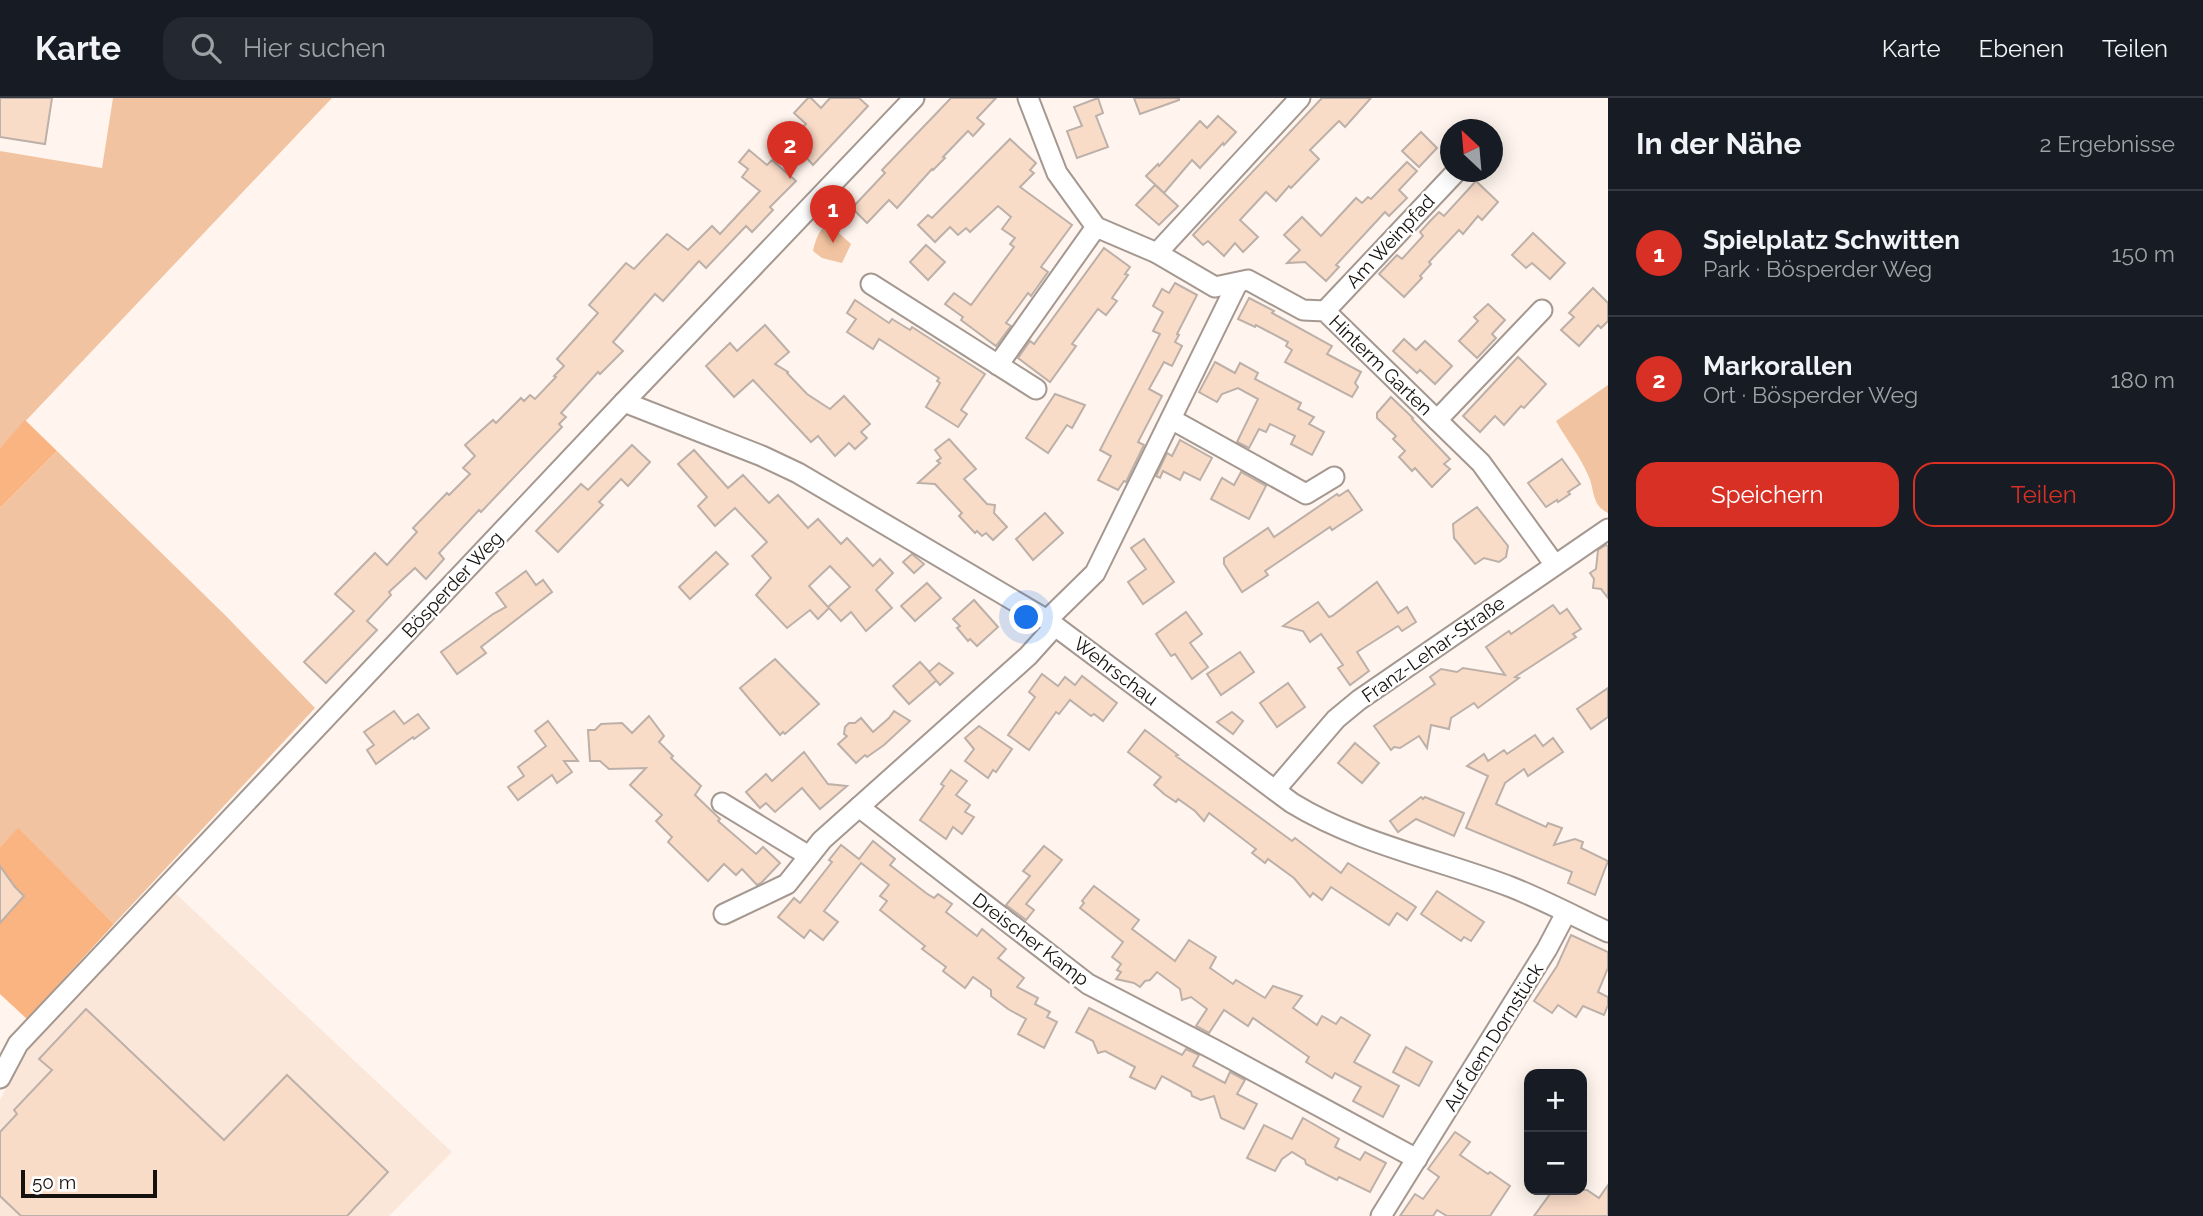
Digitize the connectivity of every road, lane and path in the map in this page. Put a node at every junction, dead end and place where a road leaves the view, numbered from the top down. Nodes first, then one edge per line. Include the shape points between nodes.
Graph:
1 (914, 98) edge
2 (1028, 98) edge
3 (1300, 98) edge
4 (1447, 182) edge
5 (1096, 227) junction
6 (1157, 253) junction
7 (871, 284) dead end
8 (1237, 284) junction
9 (1542, 310) dead end
10 (1325, 311) junction
11 (998, 365) junction
12 (1036, 389) dead end
13 (624, 402) junction
14 (1171, 419) junction
15 (1437, 419) junction
16 (1334, 477) dead end
17 (1608, 528) edge
18 (1555, 565) junction
19 (1051, 623) junction
20 (1275, 790) junction
21 (722, 803) dead end
22 (859, 807) junction
23 (809, 856) junction
24 (1566, 913) junction
25 (724, 914) dead end
26 (1608, 932) edge
27 (0, 1078) edge
28 (1416, 1159) junction
29 (1381, 1216) edge

1 - 13 street, Bösperder Weg
2 - 5 street via 1057,173
3 - 6 street
4 - 10 street, Am Weinpfad
5 - 6 street, Hinterm Garten
5 - 11 street
6 - 8 street, Hinterm Garten via 1215,287
7 - 11 street
8 - 10 street, Hinterm Garten via 1248,280 1303,310
8 - 14 street
9 - 15 street
10 - 15 street, Hinterm Garten
11 - 12 street
13 - 19 street, Wehrschau via 798,473
13 - 27 street, Bösperder Weg via 18,1044
14 - 16 street via 1306,494
14 - 19 street via 1095,573
15 - 18 street, Hinterm Garten via 1498,484
17 - 18 street, Franz-Lehar-Straße
18 - 20 street, Franz-Lehar-Straße via 1336,719
19 - 20 street, Wehrschau
19 - 22 street via 1028,656
20 - 24 street, Wehrschau via 1318,819 1350,833 1511,888
21 - 23 street
22 - 23 street
22 - 28 street, Dreischer Kamp via 1088,984
23 - 25 street via 787,884
24 - 26 street, Wehrschau
24 - 28 street, Auf dem Dornstück
28 - 29 street, Auf dem Dornstück

